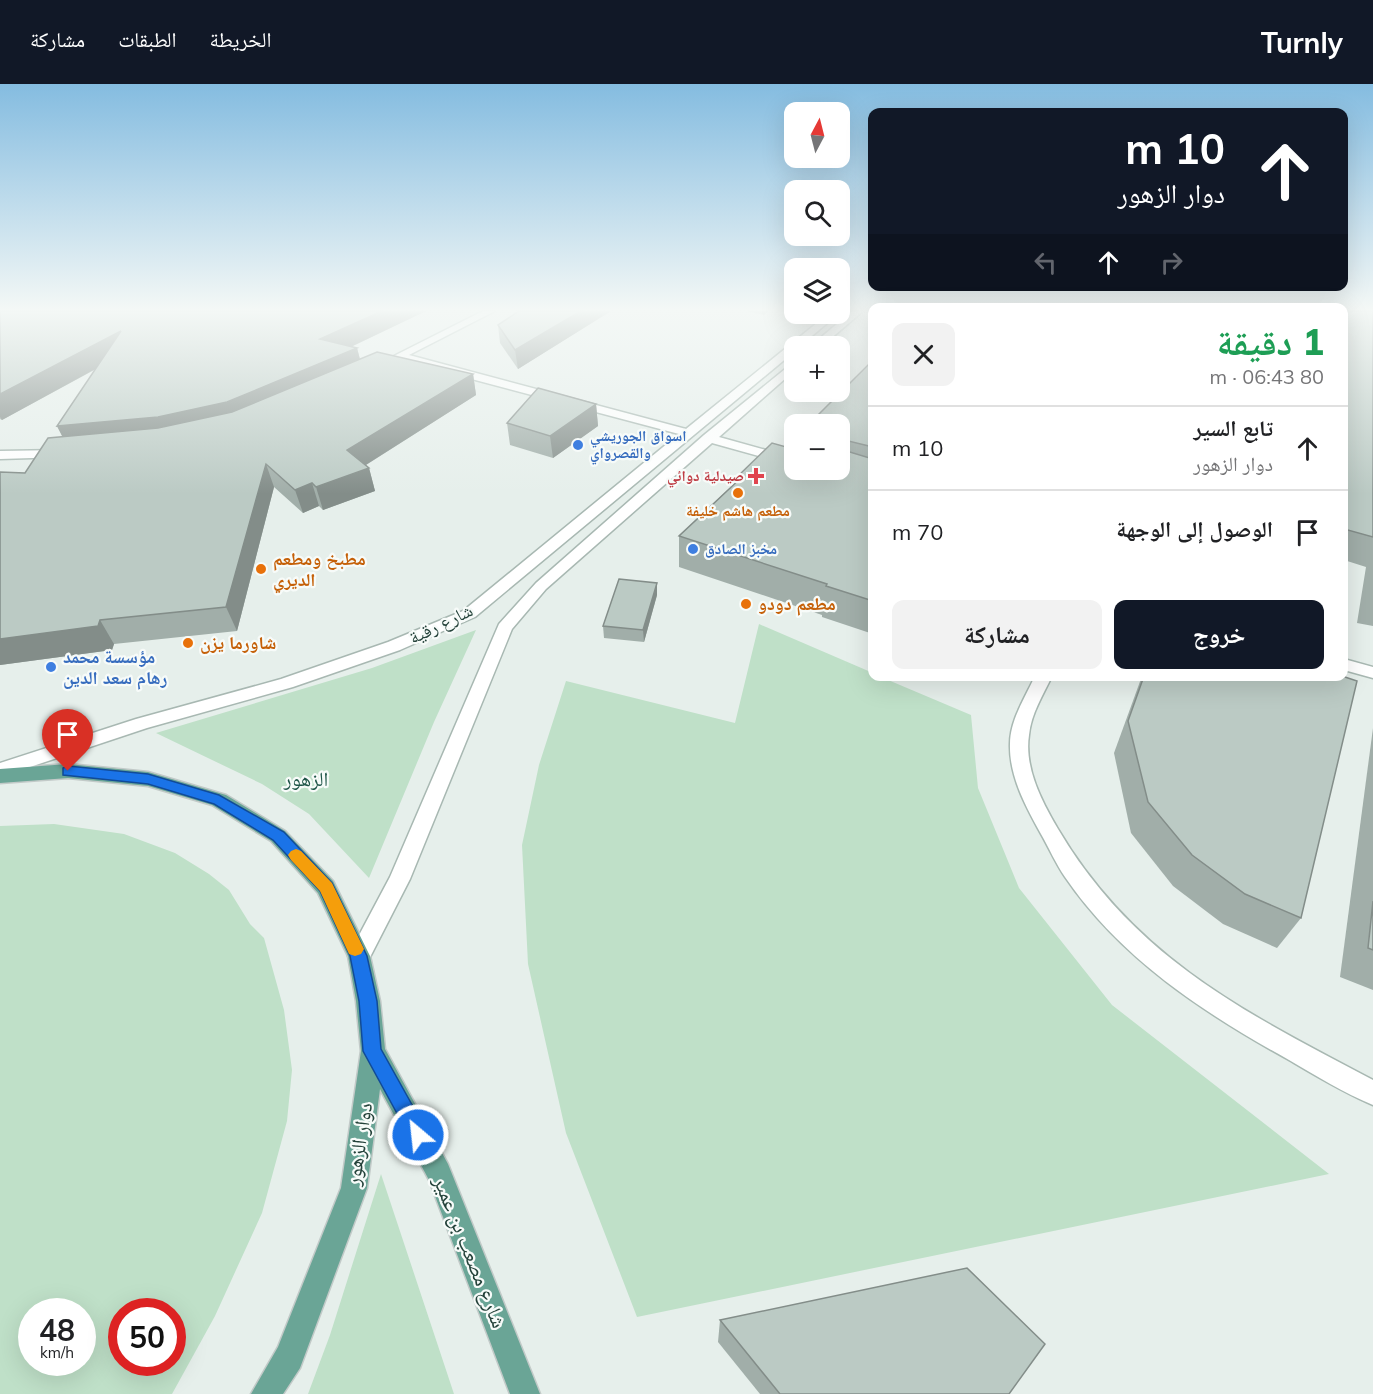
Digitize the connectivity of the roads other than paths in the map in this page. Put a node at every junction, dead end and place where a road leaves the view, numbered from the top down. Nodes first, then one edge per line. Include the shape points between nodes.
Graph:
1 (459, 372) edge
2 (762, 372) edge
3 (784, 373) edge
4 (688, 433) junction
5 (708, 438) junction
6 (78, 453) edge
7 (0, 455) edge
8 (784, 459) edge
9 (1348, 665) edge
10 (1373, 672) edge
11 (1042, 681) edge
12 (0, 770) edge
13 (0, 776) edge
14 (359, 956) junction
15 (372, 1051) junction
16 (1373, 1093) edge
17 (266, 1394) edge
18 (525, 1394) edge

1 - 4 street
2 - 4 street, شارع رقية
3 - 5 street
4 - 12 street, شارع رقية via 469,614 394,646 298,679 142,723
5 - 8 street
5 - 14 street via 541,586 505,627 400,879
6 - 7 street
9 - 10 street
11 - 16 street via 1026,713 1019,744 1029,790 1056,847 1083,887 1113,923 1163,968 1235,1020
13 - 14 main road, دوار الزهور via 68,771 148,779 219,800 278,836 326,887
14 - 15 main road, دوار الزهور
15 - 17 main road, دوار الزهور via 354,1188 289,1357
15 - 18 main road, شارع مصعب بن عمير via 439,1173

